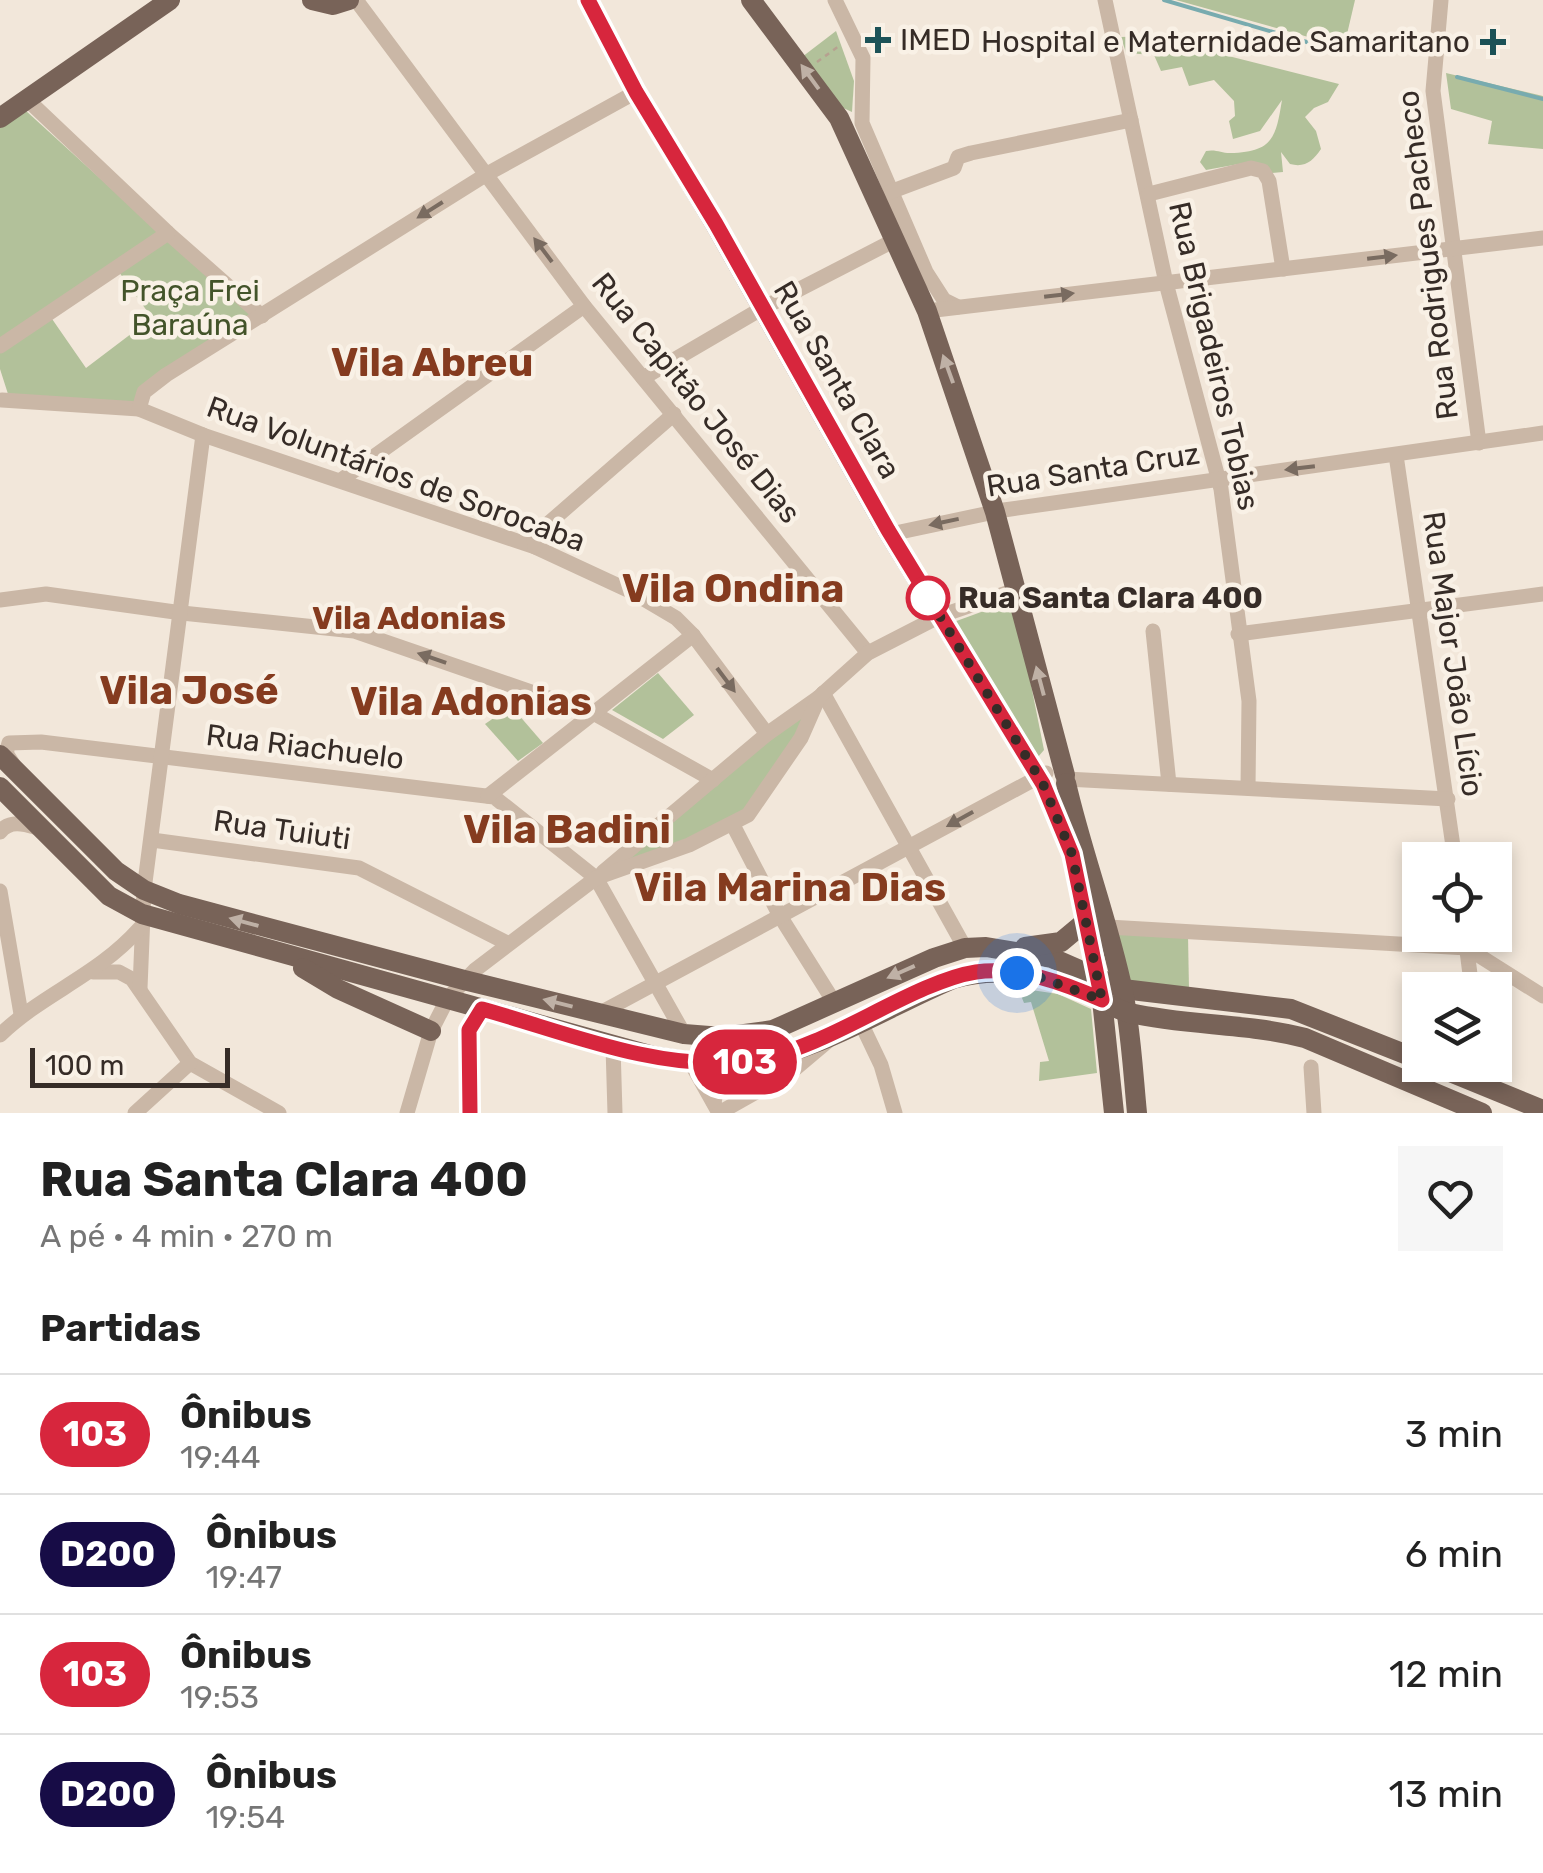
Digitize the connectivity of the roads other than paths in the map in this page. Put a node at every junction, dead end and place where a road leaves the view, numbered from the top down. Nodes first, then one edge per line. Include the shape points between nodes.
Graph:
1 (170, 0) edge
2 (312, 0) edge
3 (352, 0) edge
4 (752, 0) edge
5 (835, 0) edge
6 (1105, 0) edge
7 (1441, 0) edge
8 (592, 1) edge
9 (636, 92) junction
10 (34, 96) junction
11 (0, 118) edge
12 (1131, 120) junction
13 (486, 174) junction
14 (890, 192) junction
15 (1148, 194) junction
16 (168, 233) junction
17 (1543, 238) edge
18 (893, 240) junction
19 (1452, 249) junction
20 (1284, 269) junction
21 (1166, 283) junction
22 (927, 298) junction
23 (584, 306) junction
24 (959, 307) junction
25 (761, 309) junction
26 (262, 316) junction
27 (0, 346) edge
28 (643, 378) junction
29 (1, 397) edge
30 (139, 410) junction
31 (674, 414) junction
32 (1543, 433) edge
33 (203, 435) junction
34 (1479, 443) junction
35 (1396, 456) junction
36 (1218, 479) junction
37 (341, 480) junction
38 (994, 512) junction
39 (892, 538) junction
40 (535, 546) junction
41 (1016, 593) junction
42 (1543, 594) edge
43 (0, 600) edge
44 (1419, 609) junction
45 (182, 613) junction
46 (942, 619) junction
47 (1153, 631) dead end
48 (1238, 634) junction
49 (693, 635) junction
50 (868, 653) junction
51 (821, 695) junction
52 (595, 714) junction
53 (805, 714) junction
54 (767, 734) junction
55 (162, 758) junction
56 (8, 761) edge
57 (713, 780) junction
58 (1053, 780) junction
59 (1169, 784) junction
60 (0, 787) edge
61 (1248, 788) junction
62 (488, 796) junction
63 (1448, 799) junction
64 (733, 825) junction
65 (43, 830) junction
66 (0, 832) edge
67 (152, 840) junction
68 (1454, 842) edge
69 (908, 847) junction
70 (148, 862) junction
71 (119, 872) junction
72 (596, 878) junction
73 (0, 890) edge
74 (144, 890) junction
75 (780, 916) junction
76 (141, 922) junction
77 (1084, 922) junction
78 (1108, 927) junction
79 (1402, 939) edge
80 (508, 943) junction
81 (964, 948) junction
82 (1009, 950) junction
83 (1480, 952) edge
84 (275, 953) junction
85 (93, 972) junction
86 (1095, 974) junction
87 (464, 980) junction
88 (653, 984) junction
89 (140, 988) junction
90 (1123, 989) junction
91 (1543, 996) edge
92 (448, 998) junction
93 (1102, 1000) junction
94 (834, 1002) junction
95 (482, 1009) junction
96 (600, 1013) junction
97 (1127, 1013) junction
98 (21, 1014) junction
99 (851, 1026) junction
100 (431, 1031) junction
101 (0, 1034) edge
102 (684, 1034) junction
103 (614, 1046) junction
104 (1402, 1053) edge
105 (190, 1063) junction
106 (691, 1063) junction
107 (733, 1063) junction
108 (1311, 1067) dead end
109 (1490, 1082) edge
110 (717, 1110) edge
111 (1543, 1110) edge
112 (135, 1113) edge
113 (279, 1113) edge
114 (407, 1113) edge
115 (470, 1113) edge
116 (615, 1113) edge
117 (894, 1113) edge
118 (1114, 1113) edge
119 (1137, 1113) edge
120 (1314, 1113) edge
121 (1482, 1113) edge

1 - 10 main road
2 - 3 main road
3 - 13 street, Rua Capitão José Dias
18 -> 4 main road via 840,118
5 - 14 street via 863,58 862,124
6 - 12 street, Rua Brigadeiros Tobias
7 - 19 street, Rua Rodrigues Pacheco via 1433,91
8 - 9 main road, Rua Santa Clara
9 - 13 street
9 - 25 main road, Rua Santa Clara
10 - 11 main road
10 - 16 street via 32,104
12 - 14 street via 971,152 954,168
12 - 15 street, Rua Brigadeiros Tobias
23 -> 13 street, Rua Capitão José Dias
13 -> 26 street
14 - 22 street
15 - 20 street via 1262,171
15 - 21 street, Rua Brigadeiros Tobias
16 - 26 street
16 - 27 street
17 - 19 street
18 - 22 main road
18 - 25 street
20 -> 19 street
19 - 34 street, Rua Rodrigues Pacheco
20 - 21 street
24 -> 21 street
21 - 36 street, Rua Brigadeiros Tobias
22 - 24 street
22 - 24 street
38 -> 22 main road
23 - 28 street, Rua Capitão José Dias
23 - 37 street
25 - 28 street
25 - 39 main road, Rua Santa Clara
26 - 30 street via 144,392
28 - 31 street, Rua Capitão José Dias
29 - 30 street, Rua Voluntários de Sorocaba
30 - 33 street, Rua Voluntários de Sorocaba
31 - 40 street via 534,536
31 - 50 street, Rua Capitão José Dias
32 - 34 street, Rua Santa Cruz
33 - 37 street, Rua Voluntários de Sorocaba
33 - 45 street
34 - 35 street, Rua Santa Cruz
35 -> 36 street, Rua Santa Cruz
35 - 44 street, Rua Major João Lício
36 - 38 street, Rua Santa Cruz
36 - 48 street, Rua Brigadeiros Tobias
37 - 40 street, Rua Voluntários de Sorocaba
38 -> 39 street, Rua Santa Cruz
38 - 41 main road
39 - 46 main road, Rua Santa Clara
40 - 49 street, Rua Voluntários de Sorocaba via 632,592
41 - 46 street
58 -> 41 main road
42 - 44 street
43 - 45 street via 46,594
44 - 48 street
44 - 63 street, Rua Major João Lício
52 -> 45 street via 354,631
45 - 55 street
46 - 50 street
46 - 58 main road, Rua Santa Clara
47 - 59 street
48 - 61 street, Rua Brigadeiros Tobias via 1248,701
49 - 52 street
49 -> 54 street, Rua Voluntários de Sorocaba
50 - 51 street
51 - 53 street
51 - 69 street
52 - 57 street
52 - 62 street
53 - 54 street
53 - 64 street via 801,738 748,815
54 - 57 street
55 - 56 street, Rua Riachuelo via 11,741
55 - 62 street, Rua Riachuelo
55 - 67 street
56 - 71 main road
57 - 72 street
58 - 59 street
58 -> 69 street
58 - 77 main road, Rua Santa Clara
58 - 78 main road
59 - 61 street
60 - 65 main road
61 - 63 street
62 - 72 street, Rua Riachuelo
63 - 68 street, Rua Major João Lício
64 - 72 street
64 - 75 street
65 - 66 street via 16,823
65 - 76 main road
67 - 70 street
67 - 80 street, Rua Tuiuti via 359,868
69 - 75 street
69 - 81 street
70 - 71 street via 134,873
70 - 74 street
71 - 74 main road
72 - 80 street
72 - 88 street
73 - 98 street
74 - 76 street
87 -> 74 main road
75 - 88 street
75 - 94 street
76 - 84 main road
76 - 85 street
76 - 89 street
77 - 82 main road via 1062,942
77 - 86 main road, Rua Santa Clara
78 - 79 street
78 - 90 main road
80 - 87 street
81 - 82 main road
81 -> 94 main road
82 - 86 main road
83 - 91 street
84 - 92 main road
84 - 100 main road
85 - 89 street via 119,972
85 - 98 street
86 - 90 main road
86 - 93 main road, Rua Santa Clara
87 - 92 street
96 -> 87 main road
88 - 96 street
88 - 102 street
89 - 105 street
90 - 97 main road
90 - 104 main road via 1291,1009
92 - 95 main road
92 - 100 street
93 - 97 main road
93 - 99 main road via 1042,978 977,972
93 - 118 main road, Rua Santa Clara
94 - 102 main road via 760,1034
95 - 103 main road
95 - 115 street via 469,1030
96 - 102 main road
97 - 119 main road
97 - 121 main road via 1306,1038
98 - 101 street
99 - 107 main road via 777,1056
99 - 110 street via 790,1072
99 - 117 street via 881,1066
100 - 114 street
103 - 106 main road
103 - 116 street
105 - 112 street
105 - 113 street
106 - 107 main road
106 - 110 street
107 - 110 street via 719,1074
108 - 120 street
109 - 111 main road

